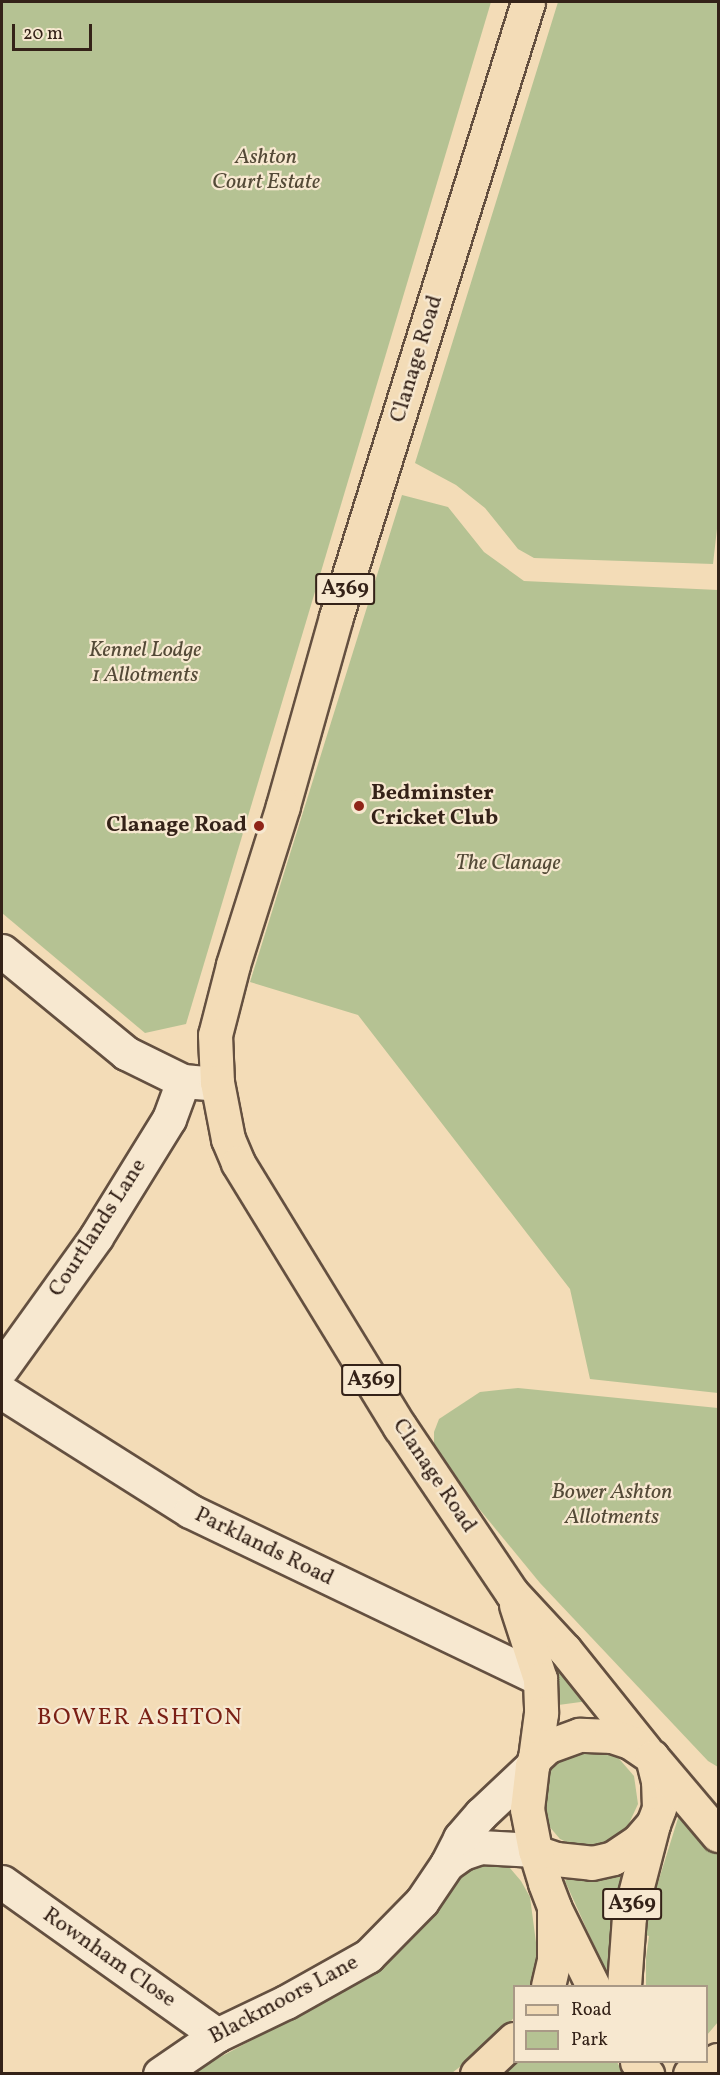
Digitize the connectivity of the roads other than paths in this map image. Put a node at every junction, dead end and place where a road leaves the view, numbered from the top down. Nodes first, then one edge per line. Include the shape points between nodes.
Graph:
1 (528, 2) edge
2 (2, 951) edge
3 (183, 1081) junction
4 (217, 1082) junction
5 (2, 1368) edge
6 (2, 1392) edge
7 (512, 1593) junction
8 (540, 1679) junction
9 (649, 1754) junction
10 (534, 1762) junction
11 (653, 1824) junction
12 (718, 1835) edge
13 (536, 1851) junction
14 (447, 1864) junction
15 (2, 1882) edge
16 (554, 1906) junction
17 (548, 1985) edge
18 (593, 1985) edge
19 (624, 1985) edge
20 (217, 2035) junction
21 (513, 2040) edge
22 (718, 2060) edge
23 (160, 2073) edge
24 (477, 2073) edge
25 (690, 2073) edge

1 - 4 main road, Clanage Road / A369 via 232,965 215,1035
2 - 3 street via 126,1053
3 - 4 street
3 - 5 street, Courtlands Lane via 169,1119 96,1237
4 - 7 main road, Clanage Road / A369 via 228,1139 257,1197 400,1427
6 - 8 street, Parklands Road via 190,1511
7 - 8 main road, Clanage Road / A369
7 - 9 main road, Clanage Road / A369 via 565,1650
8 - 10 main road, Clanage Road / A369 via 541,1713
9 - 10 main road via 612,1736 579,1735 548,1746
9 - 11 main road via 656,1770 659,1799
9 - 12 main road, Clanage Road
10 - 13 main road, A369 via 527,1809
10 - 14 street, Blackmoors Lane via 460,1838
11 - 13 main road via 625,1851 604,1861 556,1858
11 - 19 main road, A369 via 629,1917
13 - 14 street, Blackmoors Lane via 480,1847
13 - 16 main road, A369
14 - 20 street, Blackmoors Lane via 406,1921 368,1956
15 - 20 street, Rownham Close
16 - 17 main road, A369 via 554,1961
16 - 18 main road, A369
20 - 23 street, Blackmoors Lane
21 - 24 main road
22 - 25 main road

